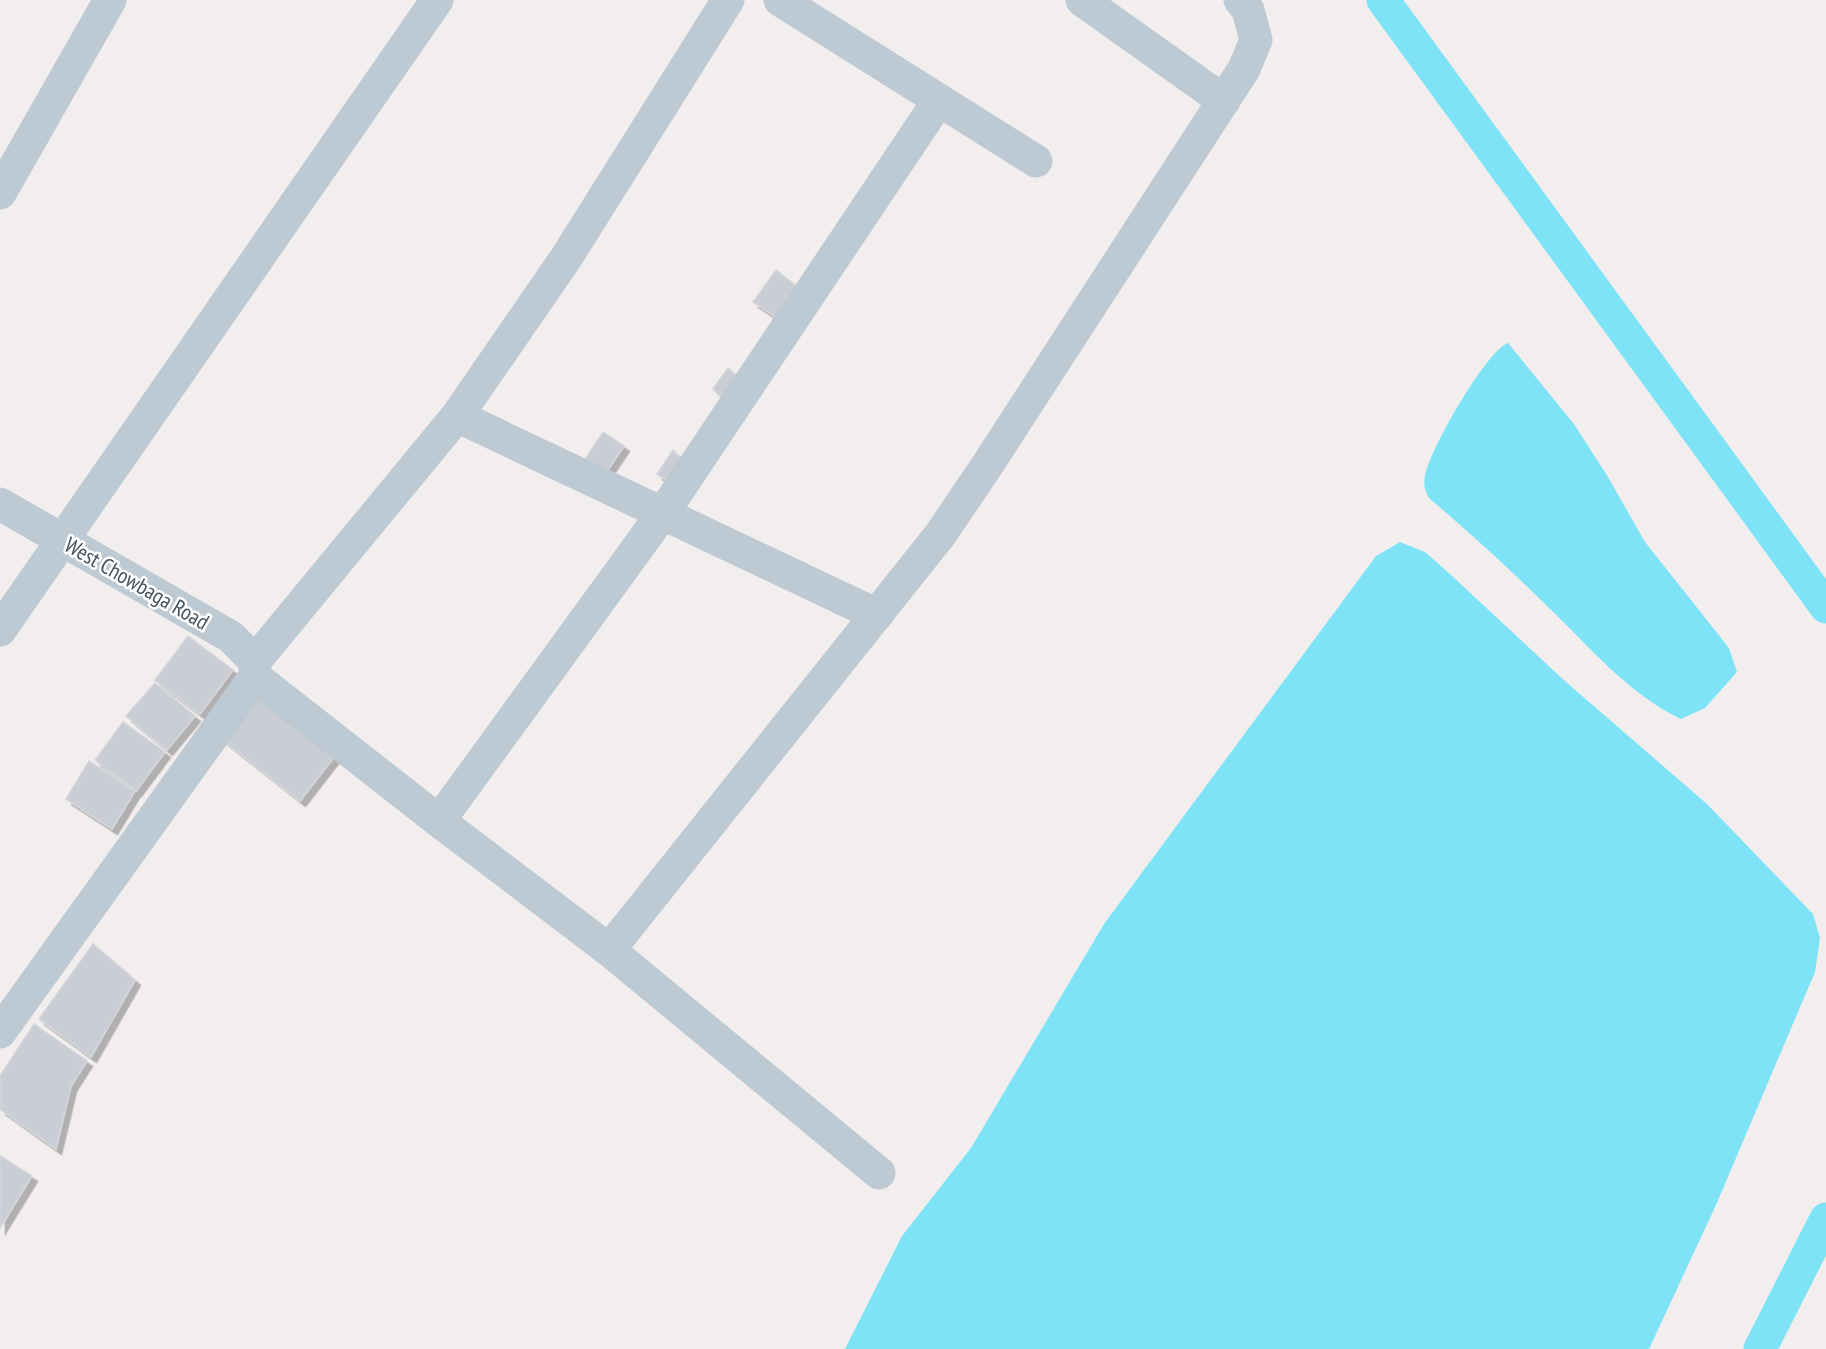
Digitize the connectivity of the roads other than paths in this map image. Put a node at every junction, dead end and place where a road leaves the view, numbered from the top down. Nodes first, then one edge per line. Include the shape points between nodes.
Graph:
1 (110, 0) edge
2 (437, 0) edge
3 (728, 0) edge
4 (780, 0) edge
5 (1082, 0) edge
6 (1240, 0) edge
7 (939, 100) junction
8 (1224, 101) junction
9 (1036, 161) dead end
10 (0, 193) edge
11 (458, 416) junction
12 (0, 504) edge
13 (663, 513) junction
14 (62, 539) junction
15 (877, 615) junction
16 (0, 630) edge
17 (255, 669) junction
18 (439, 821) junction
19 (609, 950) junction
20 (0, 1032) edge
21 (879, 1173) dead end

1 - 10 street
2 - 14 street
3 - 11 street via 566,258
4 - 7 street
5 - 8 street
6 - 8 street via 1248,10 1256,40
7 - 9 street
7 - 13 street
8 - 15 street via 986,467 940,535
11 - 13 street
11 - 17 street
12 - 14 street, West Chowbaga Road
13 - 15 street
13 - 18 street
14 - 16 street
14 - 17 street, West Chowbaga Road via 231,637
15 - 19 street
17 - 18 street, West Chowbaga Road
17 - 20 street
18 - 19 street, West Chowbaga Road
19 - 21 street, West Chowbaga Road

